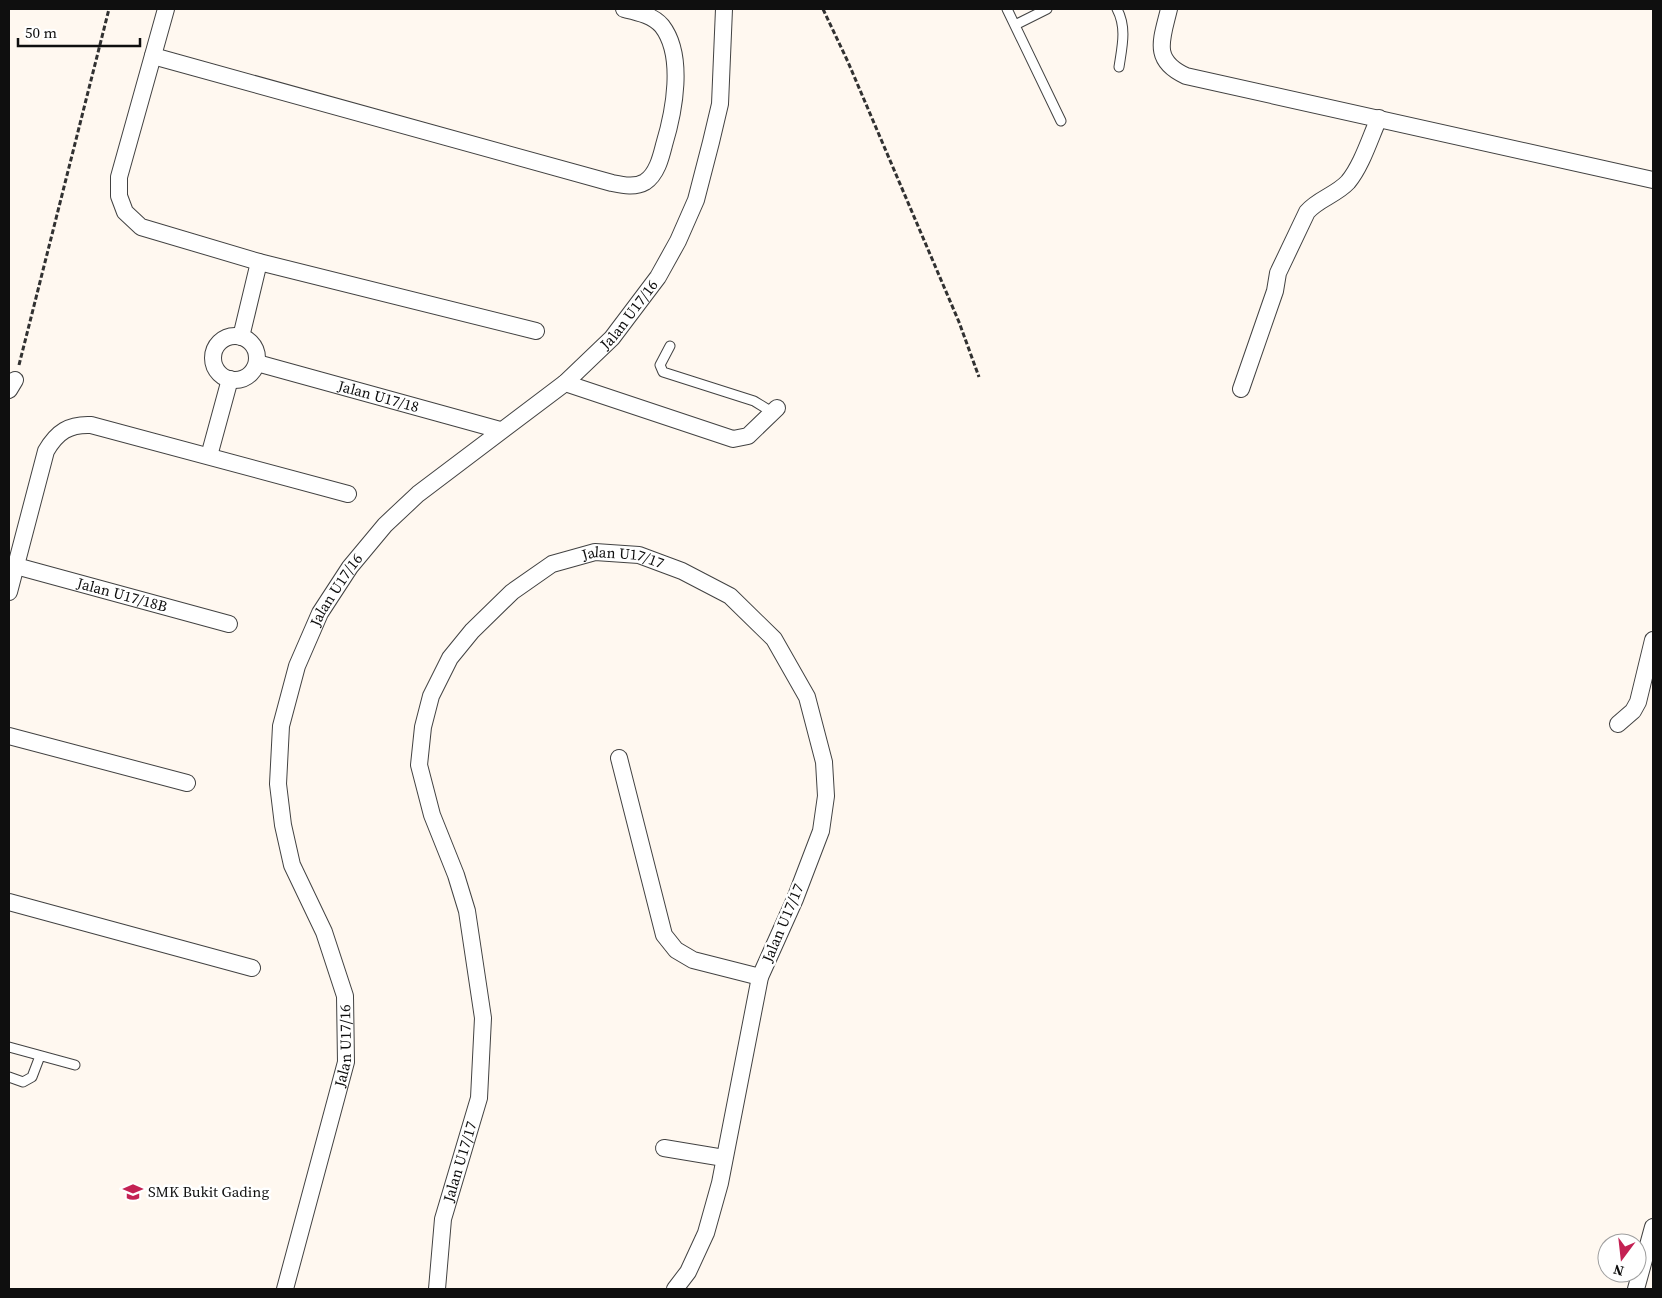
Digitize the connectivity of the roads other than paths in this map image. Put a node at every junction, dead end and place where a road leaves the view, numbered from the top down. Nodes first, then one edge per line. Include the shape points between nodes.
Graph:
1 (166, 9) edge
2 (624, 9) edge
3 (724, 9) edge
4 (1008, 9) edge
5 (1046, 9) edge
6 (1117, 9) edge
7 (1169, 9) edge
8 (1015, 25) junction
9 (153, 56) junction
10 (1119, 67) dead end
11 (1378, 118) junction
12 (1061, 121) dead end
13 (1653, 180) edge
14 (259, 262) junction
15 (536, 331) dead end
16 (241, 337) junction
17 (670, 346) dead end
18 (256, 363) junction
19 (230, 379) junction
20 (565, 383) junction
21 (1241, 389) dead end
22 (775, 410) joint
23 (500, 430) junction
24 (209, 456) junction
25 (348, 494) dead end
26 (16, 566) junction
27 (9, 592) edge
28 (229, 624) dead end
29 (1653, 640) edge
30 (1618, 724) dead end
31 (9, 736) edge
32 (619, 758) dead end
33 (187, 783) dead end
34 (9, 902) edge
35 (252, 968) dead end
36 (760, 977) junction
37 (9, 1047) edge
38 (40, 1056) junction
39 (75, 1065) dead end
40 (9, 1077) edge
41 (664, 1148) dead end
42 (724, 1158) junction
43 (1653, 1228) edge
44 (285, 1289) edge
45 (438, 1289) edge
46 (675, 1289) edge
47 (1636, 1289) edge

1 - 9 street
2 - 9 street via 646,15 661,25 671,42 674,62 674,112 658,166 646,182 630,186
3 - 20 street, Jalan U17/16 via 720,104 696,200 658,277 612,338
4 - 8 lane
5 - 8 lane
6 - 10 lane via 1124,32
7 - 11 street via 1160,45 1165,63 1175,71
8 - 12 lane
9 - 14 street via 119,177 119,196 125,212 141,226
11 - 13 street
11 - 21 street via 1348,182 1313,204 1307,212 1278,273 1275,291
14 - 15 street
14 - 16 street
16 - 18 street via 256,350
16 - 19 street via 233,336 220,343 213,356 218,371
17 - 22 lane via 660,365 663,372
18 - 19 street via 250,375
18 - 23 street, Jalan U17/18
19 - 24 street
20 - 22 street via 733,439 748,436
20 - 23 street, Jalan U17/16
23 - 44 street, Jalan U17/16 via 418,494 385,525 350,567 320,613 301,657 281,726 278,784 283,825 292,865 324,932 345,996 346,1062
24 - 25 street
24 - 26 street via 91,425 77,424 64,429 54,437 46,451
26 - 27 street
26 - 28 street, Jalan U17/18B
29 - 30 street via 1638,702
31 - 33 street
32 - 36 street via 664,935 676,950 693,960
34 - 35 street
36 - 42 street, Jalan U17/17
36 - 45 street, Jalan U17/17 via 821,831 826,796 824,762 807,697 774,639 722,591 682,571 639,556 595,552 552,564 512,592 450,658 430,696 423,727 419,765 432,815 468,911 483,1018 479,1098 449,1190 443,1219
37 - 38 lane
38 - 39 lane
38 - 40 lane via 32,1077 23,1082
41 - 42 street
42 - 46 street, Jalan U17/17 via 706,1233 688,1272
43 - 47 street

